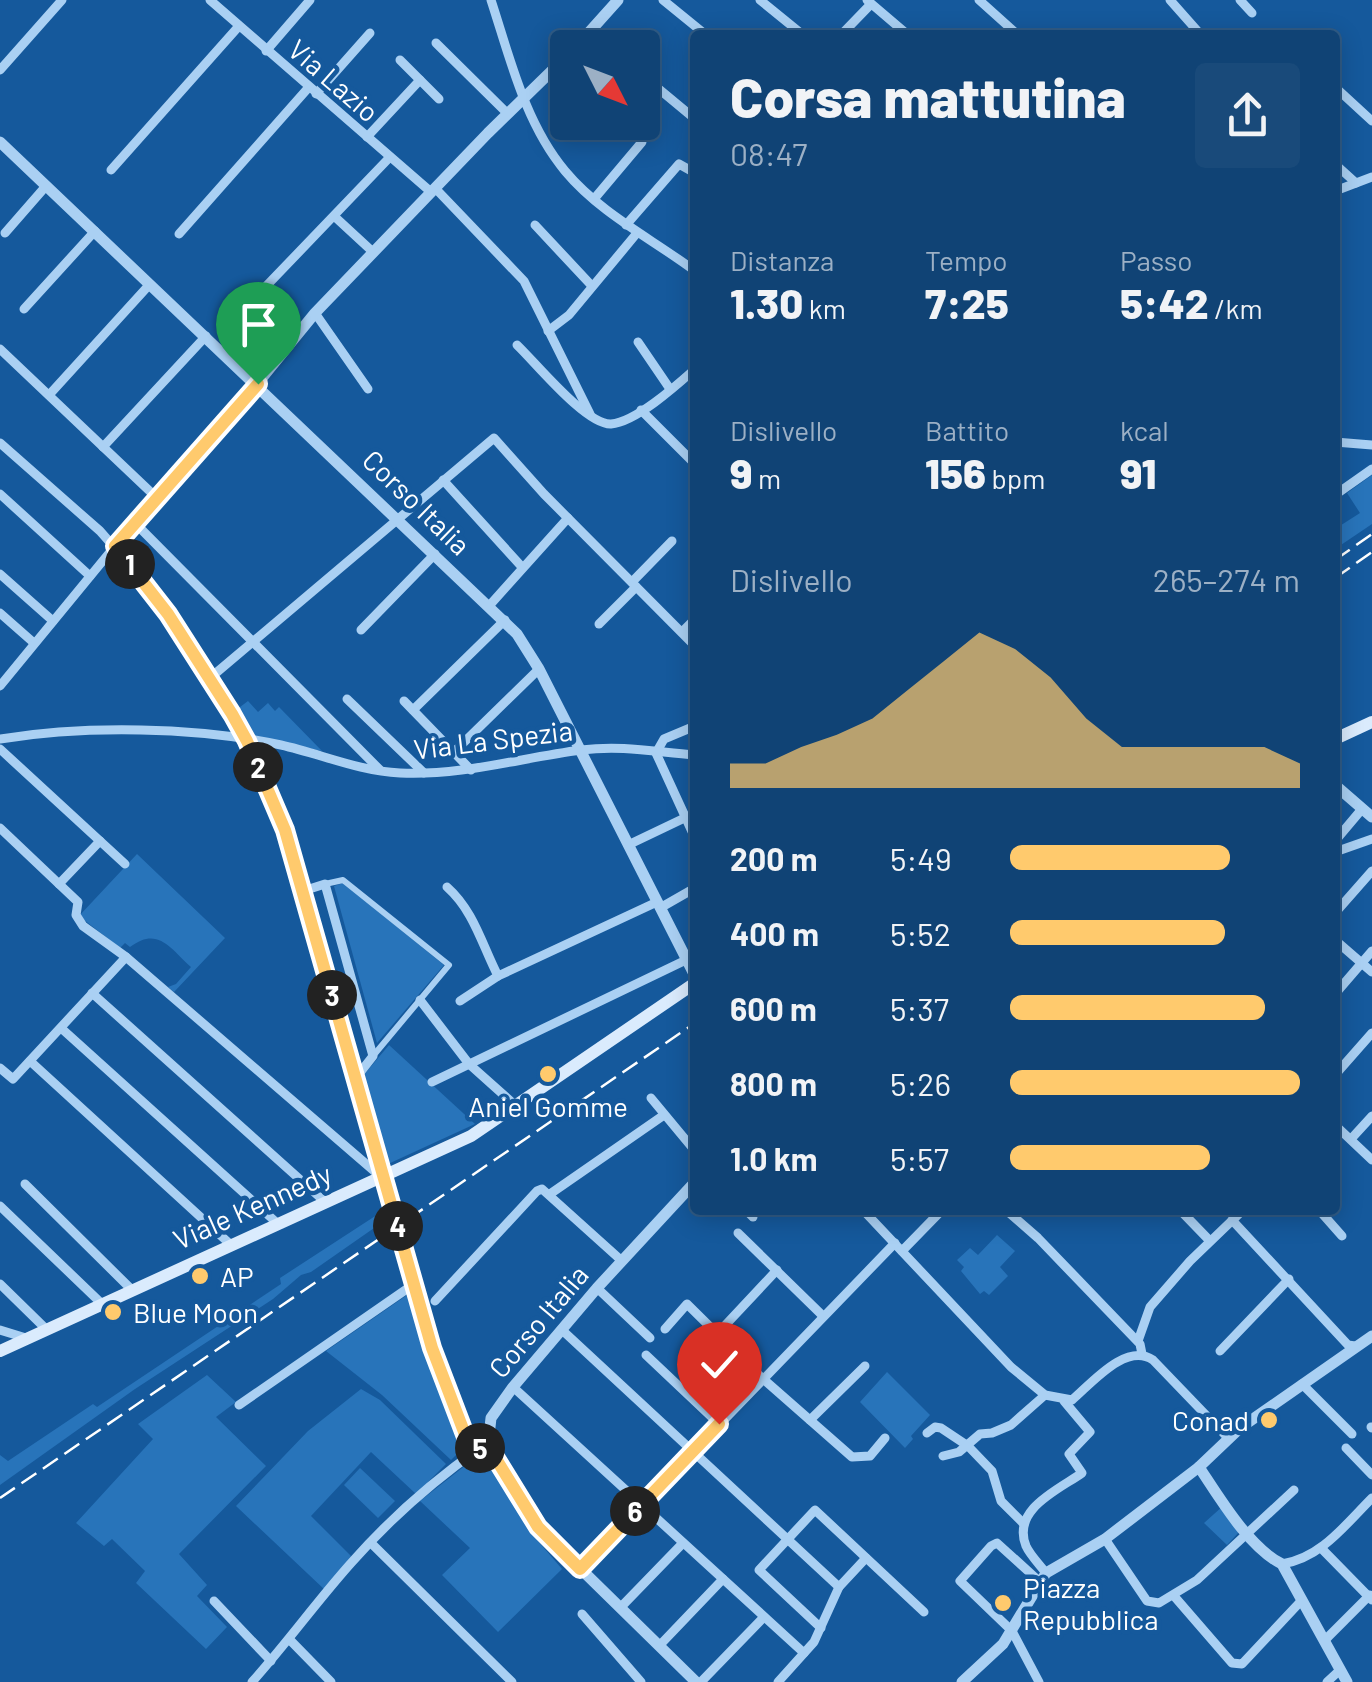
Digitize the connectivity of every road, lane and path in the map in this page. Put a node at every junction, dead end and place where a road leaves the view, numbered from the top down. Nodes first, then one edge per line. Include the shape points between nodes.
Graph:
1 (62, 0) edge
2 (210, 0) edge
3 (310, 0) edge
4 (491, 0) edge
5 (618, 0) edge
6 (663, 0) edge
7 (760, 0) edge
8 (1170, 0) edge
9 (1240, 0) edge
10 (869, 2) edge
11 (986, 2) edge
12 (1252, 13) dead end
13 (239, 26) junction
14 (592, 30) edge
15 (700, 30) edge
16 (797, 30) edge
17 (846, 30) edge
18 (902, 30) edge
19 (1013, 30) edge
20 (1197, 30) edge
21 (370, 33) dead end
22 (436, 43) dead end
23 (266, 51) junction
24 (400, 60) dead end
25 (0, 70) edge
26 (550, 73) edge
27 (420, 80) junction
28 (660, 90) edge
29 (313, 91) junction
30 (1340, 92) edge
31 (524, 98) junction
32 (439, 99) dead end
33 (507, 114) junction
34 (690, 115) edge
35 (1372, 121) edge
36 (367, 138) junction
37 (0, 142) edge
38 (642, 142) dead end
39 (390, 157) junction
40 (1340, 169) edge
41 (111, 170) dead end
42 (690, 170) edge
43 (1372, 177) edge
44 (1356, 184) junction
45 (46, 186) junction
46 (1340, 189) edge
47 (433, 190) junction
48 (594, 199) junction
49 (334, 216) junction
50 (626, 224) junction
51 (536, 225) dead end
52 (95, 232) junction
53 (5, 233) dead end
54 (637, 233) junction
55 (179, 234) dead end
56 (373, 252) junction
57 (690, 268) edge
58 (150, 284) junction
59 (592, 286) junction
60 (250, 302) dead end
61 (24, 308) dead end
62 (315, 313) junction
63 (548, 331) junction
64 (206, 336) junction
65 (638, 342) dead end
66 (517, 346) dead end
67 (0, 348) edge
68 (690, 372) edge
69 (258, 384) junction
70 (670, 389) junction
71 (368, 390) dead end
72 (49, 396) junction
73 (641, 410) junction
74 (590, 414) junction
75 (1340, 442) edge
76 (0, 444) edge
77 (1372, 444) edge
78 (103, 447) junction
79 (690, 458) edge
80 (1372, 469) edge
81 (444, 480) junction
82 (1340, 491) edge
83 (0, 494) edge
84 (158, 499) junction
85 (568, 518) junction
86 (398, 519) junction
87 (135, 523) junction
88 (672, 541) dead end
89 (115, 546) junction
90 (435, 554) junction
91 (522, 567) junction
92 (0, 574) edge
93 (90, 576) junction
94 (634, 585) junction
95 (489, 606) junction
96 (0, 613) edge
97 (505, 620) junction
98 (52, 621) junction
99 (599, 624) dead end
100 (690, 624) edge
101 (361, 630) dead end
102 (682, 632) junction
103 (690, 641) edge
104 (253, 642) junction
105 (34, 644) junction
106 (540, 669) junction
107 (210, 678) junction
108 (0, 686) edge
109 (347, 698) dead end
110 (404, 701) dead end
111 (413, 710) junction
112 (1372, 722) edge
113 (690, 728) edge
114 (1340, 736) edge
115 (0, 738) edge
116 (247, 741) junction
117 (0, 749) edge
118 (656, 749) junction
119 (580, 750) junction
120 (454, 752) junction
121 (690, 754) edge
122 (380, 770) junction
123 (471, 770) junction
124 (424, 773) junction
125 (1340, 789) edge
126 (1367, 813) edge
127 (690, 815) edge
128 (0, 828) edge
129 (1340, 837) edge
130 (1372, 839) edge
131 (100, 841) junction
132 (628, 845) junction
133 (1340, 850) edge
134 (125, 864) dead end
135 (1372, 871) edge
136 (60, 884) junction
137 (325, 884) junction
138 (447, 887) dead end
139 (303, 890) junction
140 (690, 890) edge
141 (658, 905) junction
142 (1340, 907) edge
143 (1340, 944) edge
144 (1372, 950) edge
145 (126, 957) junction
146 (1362, 963) junction
147 (690, 966) edge
148 (690, 971) edge
149 (690, 972) edge
150 (1372, 972) edge
151 (498, 976) junction
152 (1340, 988) edge
153 (92, 993) junction
154 (420, 1000) junction
155 (460, 1002) dead end
156 (62, 1028) junction
157 (1372, 1034) edge
158 (374, 1056) junction
159 (30, 1061) junction
160 (469, 1064) junction
161 (0, 1068) edge
162 (1340, 1069) edge
163 (355, 1078) junction
164 (432, 1082) dead end
165 (651, 1098) dead end
166 (516, 1106) junction
167 (664, 1115) junction
168 (1372, 1116) edge
169 (1340, 1129) edge
170 (1351, 1139) junction
171 (690, 1145) edge
172 (1372, 1160) edge
173 (381, 1176) junction
174 (25, 1184) dead end
175 (690, 1187) edge
176 (550, 1194) junction
177 (324, 1201) junction
178 (0, 1206) edge
179 (869, 1215) edge
180 (936, 1215) edge
181 (1012, 1215) edge
182 (1185, 1215) edge
183 (1238, 1215) edge
184 (1323, 1215) edge
185 (1232, 1220) junction
186 (277, 1223) junction
187 (738, 1233) dead end
188 (1342, 1236) dead end
189 (1210, 1242) junction
190 (230, 1244) junction
191 (898, 1247) junction
192 (622, 1260) junction
193 (777, 1270) junction
194 (1289, 1279) junction
195 (0, 1284) edge
196 (414, 1284) junction
197 (597, 1288) junction
198 (130, 1289) junction
199 (436, 1301) dead end
200 (100, 1303) junction
201 (823, 1316) junction
202 (665, 1328) dead end
203 (46, 1329) junction
204 (0, 1330) edge
205 (562, 1330) junction
206 (717, 1334) junction
207 (1372, 1336) edge
208 (27, 1338) junction
209 (650, 1338) dead end
210 (1138, 1341) junction
211 (1355, 1346) junction
212 (0, 1351) edge
213 (1220, 1351) dead end
214 (1142, 1354) junction
215 (646, 1355) dead end
216 (864, 1366) dead end
217 (762, 1378) junction
218 (1302, 1384) junction
219 (513, 1388) junction
220 (1045, 1395) junction
221 (1064, 1400) junction
222 (239, 1405) dead end
223 (810, 1420) junction
224 (719, 1424) junction
225 (927, 1433) dead end
226 (1352, 1434) dead end
227 (885, 1438) dead end
228 (1230, 1439) junction
229 (968, 1446) junction
230 (480, 1448) junction
231 (1346, 1448) dead end
232 (692, 1452) junction
233 (493, 1454) junction
234 (943, 1456) dead end
235 (1199, 1467) junction
236 (1372, 1474) edge
237 (1294, 1490) dead end
238 (1372, 1498) edge
239 (641, 1505) junction
240 (1024, 1524) junction
241 (1246, 1530) junction
242 (788, 1538) junction
243 (1105, 1539) junction
244 (683, 1542) junction
245 (371, 1543) junction
246 (1322, 1548) junction
247 (866, 1558) junction
248 (1282, 1564) junction
249 (580, 1569) junction
250 (1042, 1577) junction
251 (723, 1580) junction
252 (839, 1588) junction
253 (1174, 1596) junction
254 (1371, 1596) edge
255 (1302, 1600) junction
256 (214, 1602) dead end
257 (620, 1608) junction
258 (924, 1612) dead end
259 (582, 1614) dead end
260 (764, 1617) junction
261 (820, 1628) junction
262 (1012, 1631) junction
263 (290, 1640) junction
264 (1325, 1640) junction
265 (659, 1646) junction
266 (804, 1653) junction
267 (271, 1661) junction
268 (1340, 1670) junction
269 (252, 1682) edge
270 (330, 1682) edge
271 (512, 1682) edge
272 (641, 1682) edge
273 (698, 1682) edge
274 (778, 1682) edge
275 (962, 1682) edge
276 (1039, 1682) edge
277 (1326, 1682) edge
278 (1347, 1682) edge

1 - 25 street
2 - 13 street, Via Lazio
3 - 23 street
4 - 31 street
5 - 14 street
6 - 15 street
7 - 16 street
8 - 20 street
9 - 12 street
10 - 17 street
10 - 18 street
11 - 19 street
13 - 23 street, Via Lazio
13 - 41 street
21 - 29 street
22 - 33 street
23 - 29 street, Via Lazio
24 - 27 street
26 - 31 street
27 - 32 street
27 - 36 street
28 - 34 street
29 - 36 street, Via Lazio
29 - 55 street
30 - 35 street
31 - 33 street
31 - 48 street via 548,148
33 - 47 street
36 - 39 street, Via Lazio
37 - 45 street, Corso Italia
38 - 48 street
39 - 47 street, Via Lazio
39 - 49 street
40 - 44 street
42 - 50 street via 679,164
43 - 44 street
44 - 46 street
45 - 52 street, Corso Italia
45 - 53 street
47 - 56 street
47 - 63 street, Via Lazio via 524,282
48 - 50 street
49 - 56 street
49 - 60 street
50 - 54 street
51 - 59 street
52 - 58 street, Corso Italia
52 - 61 street
54 - 57 street
54 - 59 street
56 - 62 street
58 - 64 street, Corso Italia
58 - 72 street
59 - 63 street
62 - 69 street
62 - 71 street
63 - 74 street, Via Lazio
64 - 69 street, Corso Italia
64 - 78 street
65 - 70 street
66 - 74 street
67 - 72 street
68 - 70 street
69 - 84 street
69 - 86 street, Corso Italia
70 - 73 street
72 - 78 street
73 - 74 street via 612,424
73 - 79 street
75 - 77 street
76 - 89 street
78 - 84 street
80 - 82 street
81 - 85 street via 494,438
81 - 86 street
81 - 91 street
83 - 93 street
84 - 87 street
85 - 91 street
85 - 94 street
86 - 90 street, Corso Italia
86 - 104 street
87 - 89 street
87 - 104 street
88 - 94 street
89 - 93 street
89 - 107 street
90 - 95 street, Corso Italia
90 - 101 street
91 - 95 street
92 - 98 street
93 - 98 street
94 - 99 street
94 - 102 street
95 - 97 street, Corso Italia
96 - 105 street
97 - 106 street, Corso Italia
97 - 111 street
98 - 105 street
100 - 102 street
102 - 103 street
104 - 107 street
104 - 122 street
105 - 108 street
106 - 119 street, Corso Italia
106 - 120 street
107 - 116 street
109 - 124 street
110 - 111 street
111 - 120 street
112 - 114 main road
113 - 118 street
115 - 116 street, Via La Spezia via 82,729
116 - 122 street, Via La Spezia
116 - 139 street
117 - 131 street
118 - 119 street, Via La Spezia
118 - 121 street, Via La Spezia
118 - 127 street
119 - 123 street, Via La Spezia
119 - 132 street, Corso Italia
120 - 123 street
122 - 124 street, Via La Spezia
123 - 124 street, Via La Spezia
125 - 126 street
126 - 129 street
127 - 132 street
128 - 136 street
130 - 133 street
131 - 134 street
131 - 136 street
132 - 141 street, Corso Italia
135 - 142 street
136 - 145 street via 78,902 78,920
137 - 139 street
137 - 154 street via 342,880 449,966
137 - 158 street
138 - 151 street via 472,917
139 - 163 street
140 - 141 street
141 - 147 street, Corso Italia
141 - 151 street
143 - 146 street
144 - 146 street
145 - 153 street
145 - 173 street
146 - 150 street
146 - 152 street
148 - 160 street
149 - 166 main road, Viale Kennedy
151 - 155 street
153 - 156 street
153 - 177 street
154 - 158 street
154 - 160 street
156 - 159 street
156 - 186 street
157 - 162 street
158 - 163 street
159 - 161 street via 13,1079
159 - 190 street
160 - 164 street
160 - 166 street
163 - 173 street
165 - 167 street
166 - 173 main road, Viale Kennedy via 471,1136
167 - 171 street
167 - 176 street
168 - 170 street
169 - 170 street
170 - 172 street
173 - 177 main road, Viale Kennedy
173 - 196 street
174 - 198 street
175 - 192 street, Corso Italia
176 - 192 street
176 - 199 street via 537,1191
177 - 186 main road, Viale Kennedy
178 - 200 street
179 - 191 street
180 - 191 street
181 - 210 street
182 - 189 street
183 - 185 street
184 - 188 street
185 - 189 street
185 - 194 street
186 - 190 main road, Viale Kennedy
187 - 193 street
189 - 210 street via 1150,1307
190 - 198 main road, Viale Kennedy
191 - 201 street
191 - 220 street via 1011,1368
192 - 197 street, Corso Italia
193 - 201 street
193 - 206 street
194 - 211 street
194 - 213 street
195 - 203 street
196 - 222 street
196 - 230 street via 460,1426
197 - 205 street, Corso Italia
197 - 209 street
198 - 200 main road, Viale Kennedy
200 - 203 main road, Viale Kennedy
201 - 217 street
202 - 206 street via 687,1304
203 - 208 main road, Viale Kennedy
204 - 208 street
205 - 219 street, Corso Italia
205 - 232 street
206 - 217 street
207 - 211 street
208 - 212 main road, Viale Kennedy
210 - 214 street
211 - 218 street
214 - 221 street
214 - 228 street
215 - 224 street
216 - 223 street
217 - 223 street
217 - 224 street
218 - 226 street
218 - 228 street
219 - 233 street, Corso Italia via 491,1418
219 - 239 street
220 - 221 street
220 - 229 street via 1011,1425 980,1434
221 - 240 street via 1090,1432 1069,1454 1082,1473 1041,1499
223 - 227 street via 852,1456 870,1456
224 - 232 street
225 - 229 street via 941,1428
228 - 235 street
229 - 234 street
229 - 240 street via 992,1471 1001,1501
230 - 233 street
230 - 245 street
231 - 236 street
232 - 239 street
232 - 242 street
233 - 249 street via 538,1527
235 - 241 street
235 - 243 street
237 - 241 street
238 - 246 street
239 - 244 street
239 - 249 street
240 - 250 street
241 - 248 street
241 - 253 street
242 - 247 street via 815,1510
242 - 252 street
242 - 261 street via 759,1570
243 - 250 street
243 - 253 street via 1147,1601
244 - 251 street
244 - 257 street
245 - 263 street
245 - 271 street
246 - 248 street
246 - 254 street
247 - 252 street
247 - 258 street
248 - 255 street
249 - 257 street
250 - 262 street
250 - 262 street via 992,1544 960,1580
251 - 260 street
251 - 265 street
252 - 261 street
253 - 255 street via 1232,1663 1242,1664
254 - 264 street
255 - 264 street
256 - 267 street
257 - 265 street
259 - 272 street
260 - 266 street
260 - 273 street
261 - 266 street
262 - 275 street
262 - 276 street
263 - 267 street
263 - 270 street
264 - 268 street
265 - 273 street
266 - 274 street
267 - 269 street
268 - 277 street
268 - 278 street

